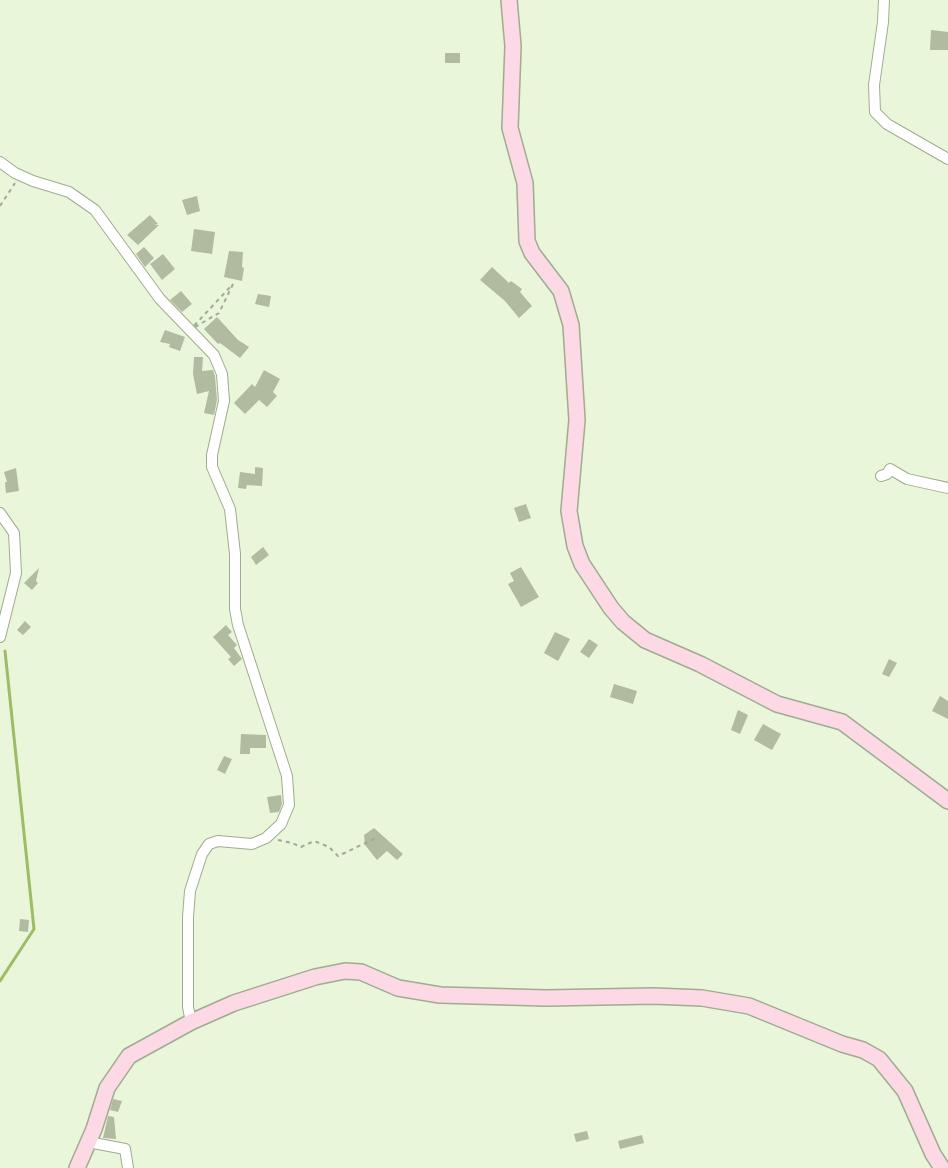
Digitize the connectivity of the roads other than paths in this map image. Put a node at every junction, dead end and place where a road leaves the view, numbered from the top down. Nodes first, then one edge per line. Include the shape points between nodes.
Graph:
1 (509, 0) edge
2 (884, 0) edge
3 (948, 159) edge
4 (0, 162) edge
5 (882, 476) dead end
6 (948, 488) edge
7 (0, 513) edge
8 (0, 637) edge
9 (948, 801) edge
10 (191, 1022) junction
11 (88, 1142) junction
12 (77, 1168) edge
13 (128, 1168) edge
14 (942, 1168) edge

1 - 9 main road via 513,38 510,128 526,183 528,241 532,253 561,291 571,325 577,420 569,511 575,546 582,564 611,608 645,640 700,664 776,704 842,722
2 - 3 street via 874,85 875,112 887,124
4 - 10 street via 21,175 69,192 91,206 107,223 160,299 214,355 223,379 223,410 212,467 230,509 238,625 264,699 288,784 289,805 281,824 266,838 252,844 218,841 208,844 202,854 190,892 188,917 188,1007
5 - 6 street via 890,470 907,479
7 - 8 street via 14,533 16,572
10 - 11 main road via 129,1056 107,1088
10 - 14 main road via 234,1003 315,977 345,971 369,974 398,988 440,995 546,998 654,996 726,1001 770,1014 879,1058 905,1091
11 - 12 main road
11 - 13 street via 125,1149

